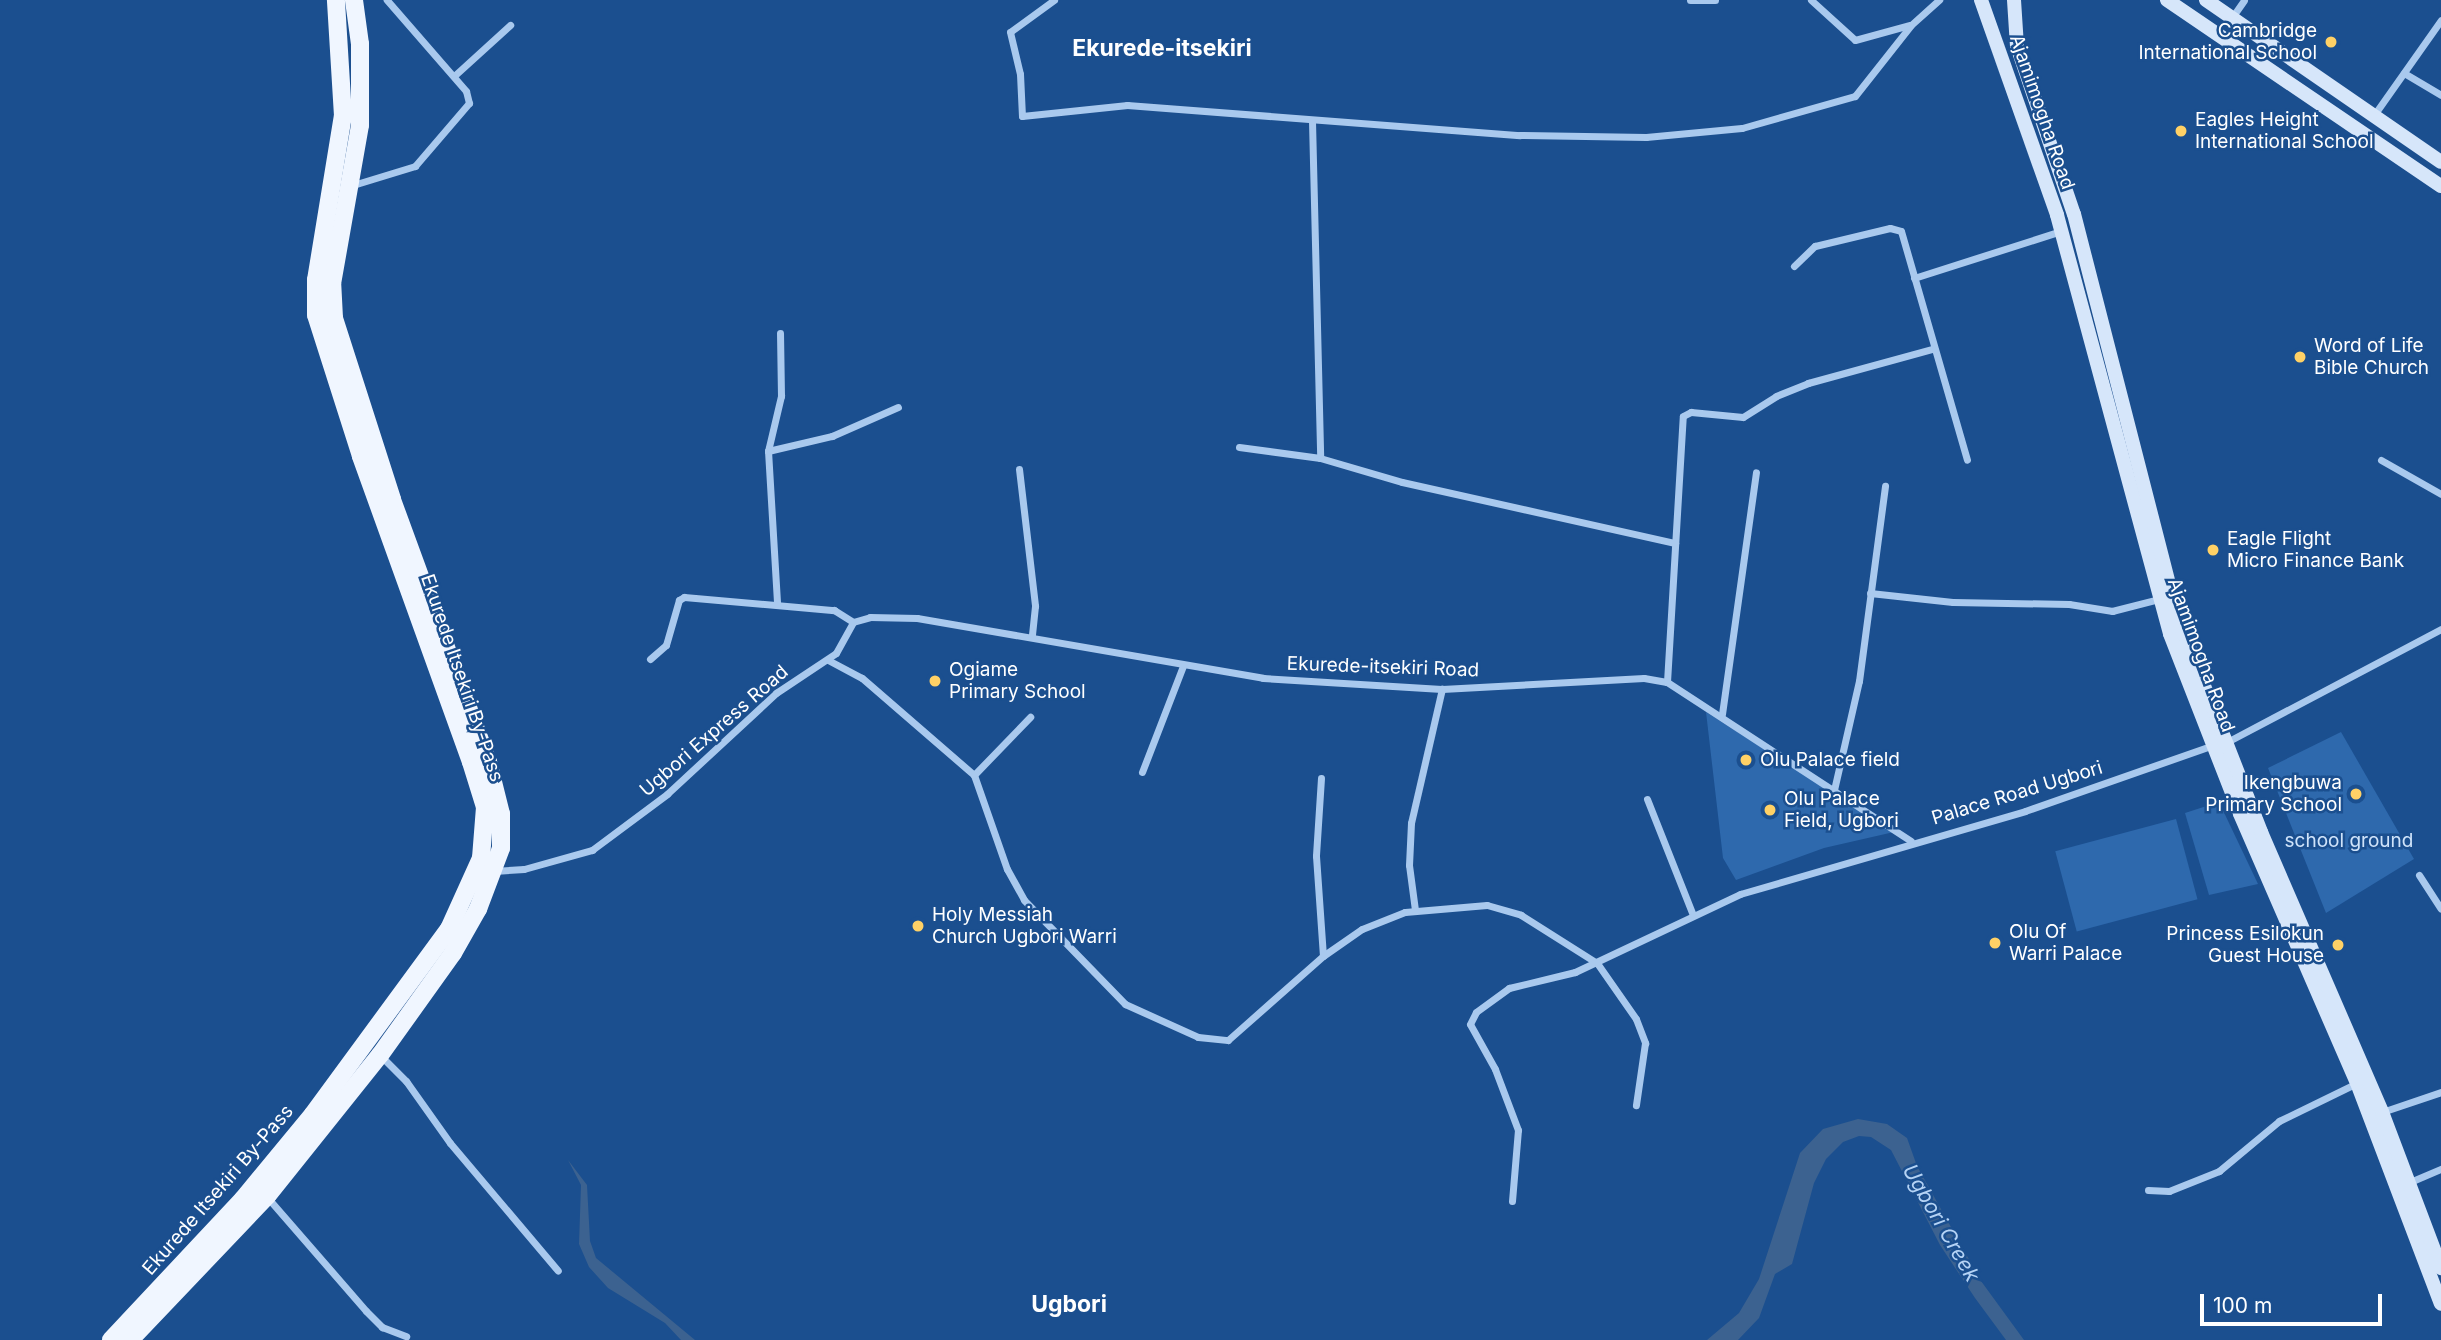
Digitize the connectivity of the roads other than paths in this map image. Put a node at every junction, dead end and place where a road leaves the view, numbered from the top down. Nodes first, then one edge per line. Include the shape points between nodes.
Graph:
1 (336, 0) edge
2 (354, 0) edge
3 (387, 0) edge
4 (1054, 0) edge
5 (1690, 0) edge
6 (1714, 0) edge
7 (1811, 0) edge
8 (1939, 0) edge
9 (1981, 0) edge
10 (2014, 0) edge
11 (2167, 0) edge
12 (2206, 0) edge
13 (2244, 0) edge
14 (2233, 16) junction
15 (2441, 20) edge
16 (510, 25) dead end
17 (1911, 25) junction
18 (2404, 73) junction
19 (454, 76) junction
20 (2441, 95) edge
21 (2374, 116) junction
22 (1312, 121) junction
23 (2441, 162) edge
24 (353, 185) junction
25 (2441, 186) edge
26 (2061, 231) junction
27 (1794, 266) dead end
28 (1914, 278) junction
29 (780, 333) dead end
30 (1932, 349) junction
31 (898, 407) dead end
32 (1238, 447) dead end
33 (768, 451) junction
34 (1320, 458) junction
35 (1967, 460) dead end
36 (2381, 460) dead end
37 (1019, 470) dead end
38 (1756, 472) dead end
39 (1885, 486) dead end
40 (2441, 494) edge
41 (1675, 543) junction
42 (1870, 593) junction
43 (2159, 599) junction
44 (776, 602) junction
45 (853, 622) junction
46 (2441, 629) edge
47 (1032, 637) junction
48 (650, 659) dead end
49 (828, 660) junction
50 (1183, 666) junction
51 (1667, 681) junction
52 (1442, 689) junction
53 (1722, 714) junction
54 (1030, 717) dead end
55 (2220, 744) junction
56 (1142, 772) dead end
57 (974, 775) junction
58 (1321, 778) dead end
59 (1834, 790) junction
60 (1647, 799) dead end
61 (1912, 841) junction
62 (486, 870) junction
63 (2419, 875) dead end
64 (2441, 909) edge
65 (1415, 910) junction
66 (1693, 915) junction
67 (1323, 956) junction
68 (1597, 962) junction
69 (380, 1055) junction
70 (2357, 1083) junction
71 (2441, 1092) edge
72 (1636, 1105) dead end
73 (2382, 1112) junction
74 (2441, 1169) edge
75 (2410, 1182) junction
76 (2148, 1190) dead end
77 (267, 1196) junction
78 (1512, 1201) dead end
79 (2441, 1268) edge
80 (558, 1271) dead end
81 (2441, 1304) edge
82 (406, 1336) dead end
83 (111, 1340) edge
84 (130, 1340) edge

1 - 62 main road, Ekurede Itsekiri By-Pass via 343,117 319,256 316,315 356,443 485,807
2 - 24 main road, Ekurede Itsekiri By-Pass via 360,97
3 - 19 street
4 - 22 street via 1010,32 1020,74 1022,116 1127,105
5 - 6 street
7 - 17 street via 1855,40
8 - 17 street
9 - 26 main road, Ajamimogha Road
10 - 55 main road, Ajamimogha Road via 2017,46 2074,214 2178,620
11 - 25 main road
12 - 14 main road
13 - 14 street
14 - 21 main road
15 - 18 street
16 - 19 street
17 - 22 street via 1855,96 1833,106 1700,135 1520,135
18 - 20 street
18 - 21 street
19 - 24 street via 469,103 435,148 415,166
21 - 23 main road
22 - 34 street
24 - 62 main road, Ekurede Itsekiri By-Pass via 332,284 334,318 393,499 488,762 501,814 501,848
26 - 28 street
26 - 43 main road, Ajamimogha Road
27 - 28 street via 1815,246 1896,228
28 - 30 street
29 - 33 street via 781,396
30 - 35 street
30 - 41 street via 1808,383 1743,417 1686,413 1680,436
31 - 33 street via 832,436
32 - 34 street
33 - 44 street
34 - 41 street via 1402,482
36 - 40 street
37 - 47 street via 1035,606
38 - 53 street
39 - 42 street
41 - 51 street
42 - 43 street via 1965,602 2069,604 2112,611
42 - 59 street via 1850,733
43 - 55 main road, Ajamimogha Road
44 - 45 street via 834,610
44 - 48 street via 684,597 679,600 666,645
45 - 47 street, Ekurede-itsekiri Road via 870,617 918,618
45 - 49 street, Ugbori Express Road via 842,646
46 - 55 street, Palace Road Ugbori
47 - 50 street, Ekurede-itsekiri Road
49 - 57 street via 862,678
49 - 62 street, Ugbori Express Road via 776,694 667,794 592,850 524,869
50 - 52 street, Ekurede-itsekiri Road via 1263,678
50 - 56 street
51 - 52 street, Ekurede-itsekiri Road via 1632,678
51 - 53 street, Ekurede-itsekiri Road
52 - 65 street via 1411,823 1409,865
53 - 59 street, Ekurede-itsekiri Road
54 - 57 street
55 - 61 street, Palace Road Ugbori via 2025,811
55 - 70 main road, Ajamimogha Road
55 - 73 main road, Ajamimogha Road
57 - 67 street via 1007,869 1024,900 1125,1004 1198,1037 1228,1041
58 - 67 street via 1316,856
59 - 61 street, Ekurede-itsekiri Road
60 - 66 street
61 - 66 street, Palace Road Ugbori via 1740,894
62 - 69 main road, Ekurede Itsekiri By-Pass via 453,953
62 - 83 main road, Ekurede Itsekiri By-Pass via 449,929 313,1114 243,1199
63 - 64 street
65 - 67 street via 1362,929
65 - 68 street via 1486,905 1509,912
66 - 68 street, Palace Road Ugbori
68 - 72 street via 1636,1019 1644,1043
68 - 78 street, Palace Road Ugbori via 1509,988 1471,1017 1518,1130
69 - 77 main road, Ekurede Itsekiri By-Pass
69 - 80 street via 406,1081 450,1143
70 - 76 street via 2279,1121 2220,1171 2169,1191
70 - 81 main road, Ajamimogha Road
71 - 73 street
73 - 75 main road, Ajamimogha Road
74 - 75 street
75 - 79 main road, Ajamimogha Road
77 - 82 street via 366,1311 382,1327
77 - 84 main road, Ekurede Itsekiri By-Pass

